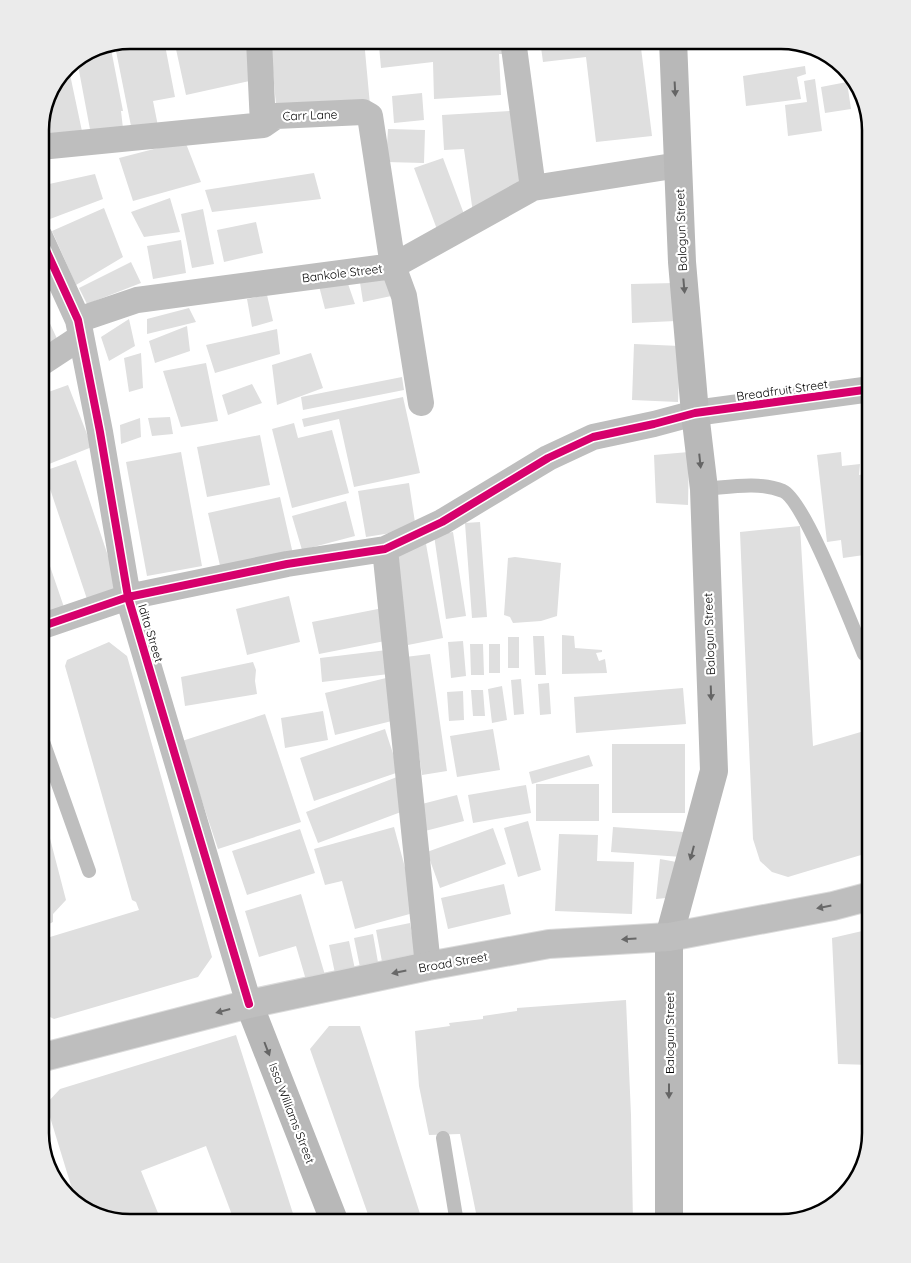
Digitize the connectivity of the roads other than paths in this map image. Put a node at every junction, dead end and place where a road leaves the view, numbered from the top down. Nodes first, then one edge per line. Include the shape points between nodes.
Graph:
1 (259, 49) edge
2 (514, 49) edge
3 (673, 49) edge
4 (263, 125) junction
5 (49, 146) edge
6 (679, 165) junction
7 (533, 188) junction
8 (49, 257) edge
9 (393, 266) junction
10 (80, 328) junction
11 (49, 356) edge
12 (862, 390) edge
13 (421, 403) dead end
14 (695, 412) junction
15 (704, 489) junction
16 (385, 549) junction
17 (128, 597) junction
18 (49, 624) edge
19 (862, 649) edge
20 (49, 758) edge
21 (89, 871) dead end
22 (862, 898) edge
23 (669, 937) junction
24 (428, 966) junction
25 (250, 1004) junction
26 (49, 1056) edge
27 (442, 1138) dead end
28 (332, 1214) edge
29 (455, 1214) edge
30 (668, 1214) edge

1 - 4 street
2 - 7 street
3 -> 6 main road, Balogun Street
4 - 5 street, Carr Lane
4 - 9 street, Carr Lane via 276,116 363,112 370,116
6 - 7 street, Bankole Street
6 -> 14 main road, Balogun Street via 682,262
7 - 9 street, Bankole Street
8 - 10 street, Idita Street
9 - 10 street, Bankole Street via 137,300
9 - 13 street via 404,296
10 - 11 street, Bankole Street
10 - 17 street, Idita Street
12 - 14 street, Breadfruit Street
14 -> 15 main road, Balogun Street
14 - 16 street, Breadfruit Street via 593,437 548,458 442,522
15 - 19 lane via 763,485 785,492 812,532
15 -> 23 main road, Balogun Street via 714,771
16 - 17 street, Breadfruit Street via 287,564
16 - 24 street
17 - 18 street, Breadfruit Street
17 - 25 street, Idita Street
20 - 21 lane
22 -> 23 main road, Broad Street
23 -> 24 main road, Broad Street via 548,944
23 -> 30 main road, Balogun Street
24 -> 25 main road, Broad Street
25 -> 26 main road, Broad Street
25 -> 28 main road, Issa Williams Street
27 - 29 lane

